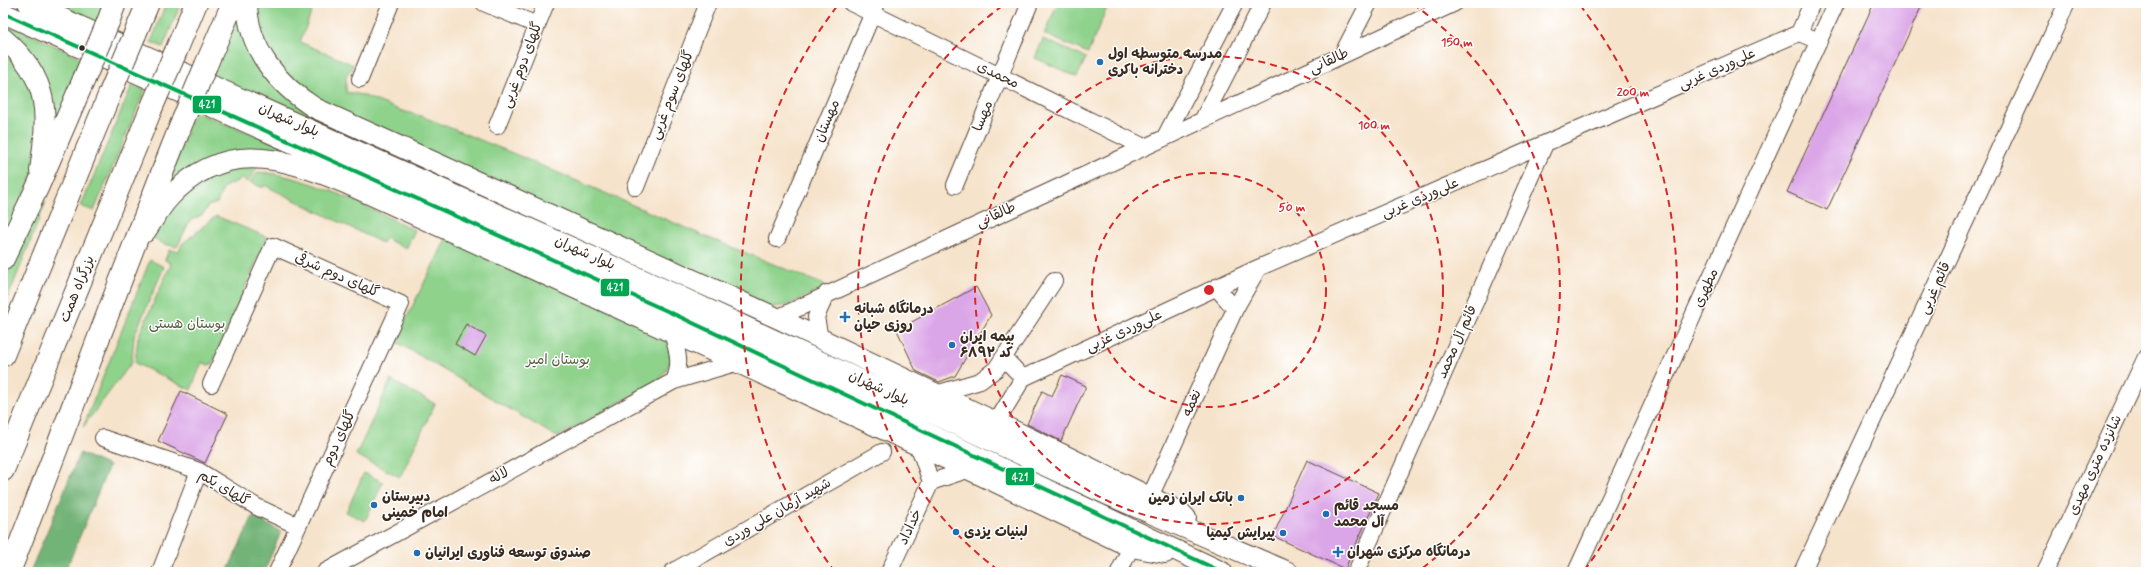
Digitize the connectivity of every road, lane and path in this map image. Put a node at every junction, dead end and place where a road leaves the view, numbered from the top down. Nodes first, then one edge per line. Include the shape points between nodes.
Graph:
1 (28, 3) edge
2 (148, 3) edge
3 (196, 3) edge
4 (233, 3) edge
5 (247, 3) edge
6 (391, 3) edge
7 (484, 3) edge
8 (546, 3) edge
9 (708, 3) edge
10 (851, 3) edge
11 (1030, 3) edge
12 (1235, 3) edge
13 (1264, 3) edge
14 (1369, 3) edge
15 (1455, 3) edge
16 (1812, 3) edge
17 (1836, 3) edge
18 (2067, 3) edge
19 (875, 8) edge
20 (112, 12) edge
21 (3, 13) edge
22 (537, 25) junction
23 (1800, 33) junction
24 (3, 38) edge
25 (1819, 41) junction
26 (1342, 55) junction
27 (1000, 76) junction
28 (360, 79) dead end
29 (1204, 119) junction
30 (497, 126) dead end
31 (1165, 137) junction
32 (1545, 144) junction
33 (1144, 147) junction
34 (955, 185) dead end
35 (38, 186) junction
36 (636, 187) dead end
37 (777, 239) dead end
38 (131, 251) junction
39 (3, 260) edge
40 (1258, 268) junction
41 (1054, 281) dead end
42 (1216, 288) junction
43 (827, 293) junction
44 (401, 304) joint
45 (1235, 309) junction
46 (776, 318) junction
47 (672, 332) junction
48 (820, 338) junction
49 (3, 355) edge
50 (2146, 357) edge
51 (1004, 358) junction
52 (735, 363) junction
53 (1023, 378) junction
54 (674, 381) junction
55 (211, 384) dead end
56 (936, 394) junction
57 (996, 422) junction
58 (103, 438) dead end
59 (919, 447) junction
60 (882, 452) dead end
61 (3, 470) edge
62 (966, 470) junction
63 (199, 471) junction
64 (929, 477) junction
65 (1150, 497) junction
66 (298, 526) junction
67 (1204, 537) junction
68 (1131, 547) junction
69 (1192, 558) junction
70 (9, 572) edge
71 (160, 572) edge
72 (277, 572) edge
73 (325, 572) edge
74 (672, 572) edge
75 (889, 572) edge
76 (1120, 572) edge
77 (1222, 572) edge
78 (1288, 572) edge
79 (1356, 572) edge
80 (1576, 572) edge
81 (1802, 572) edge
82 (2045, 572) edge

1 - 67 main road, بلوار شهران via 677,295
2 - 49 highway, bridge
3 - 61 highway, بزرگراه همت, bridge via 150,109
4 - 38 highway, bridge
5 - 46 main road, بلوار شهران via 255,41 268,67 288,89 315,108
6 - 28 street
7 - 22 street
8 - 22 street, گلهای دوم غربی
9 - 36 street, گلهای سوم غربی
10 - 19 street, محمدی
11 - 27 street, مهسا
12 - 31 street
13 - 29 street
14 - 26 street
15 - 26 street, طالقانی
16 - 23 street
17 - 25 street, مطهری
18 - 81 street, قائم غربی
19 - 27 street, محمدی
19 - 37 street, مهستان
20 - 35 highway, bridge
21 - 69 main road, بلوار شهران via 676,315
22 - 30 street, گلهای دوم غربی
23 - 25 street
23 - 32 street, علی‌وردی غربی
24 - 35 main road via 26,61 38,83 46,113
25 - 80 street, مطهری
26 - 29 street, طالقانی
27 - 33 street, محمدی
27 - 34 street, مهسا
29 - 31 street, طالقانی
31 - 33 street, طالقانی
32 - 40 street, علی‌وردی غربی
32 - 79 street, قائم آل محمد
33 - 43 street, طالقانی
35 - 39 highway
38 - 47 main road, بلوار شهران via 168,199 194,177 208,168 232,160 272,159 296,164 345,183
38 - 70 highway
40 - 42 street, علی‌وردی غربی
40 - 45 street, نغمه
41 - 51 street
42 - 45 street
42 - 53 street, علی‌وردی غربی
43 - 46 street, طالقانی
43 - 48 street via 816,317
44 - 55 street, گلهای دوم شرقی via 272,246
44 - 66 street, گلهای دوم
45 - 65 street, نغمه
46 - 48 main road, بلوار شهران
47 - 52 main road, بلوار شهران
47 - 54 street via 679,362
48 - 56 main road, بلوار شهران
50 - 82 street, شانزده متری مهدی
51 - 53 street
51 - 56 street via 996,369 980,381
52 - 54 street, لاله
52 - 59 main road, بلوار شهران
53 - 57 street
54 - 73 street, لاله
56 - 57 main road, بلوار شهران
57 - 65 main road, بلوار شهران
58 - 63 street, گلهای یکم
59 - 62 main road, بلوار شهران
59 - 64 street
60 - 74 street, شهید آرمان علی وردی
62 - 64 street
62 - 68 main road, بلوار شهران
63 - 66 street, گلهای یکم via 257,507
63 - 71 street
64 - 75 street, خداداد
65 - 67 main road, بلوار شهران via 1180,512
66 - 72 street, گلهای دوم
67 - 78 main road, بلوار شهران
68 - 69 main road, بلوار شهران
68 - 76 street
69 - 77 main road, بلوار شهران

